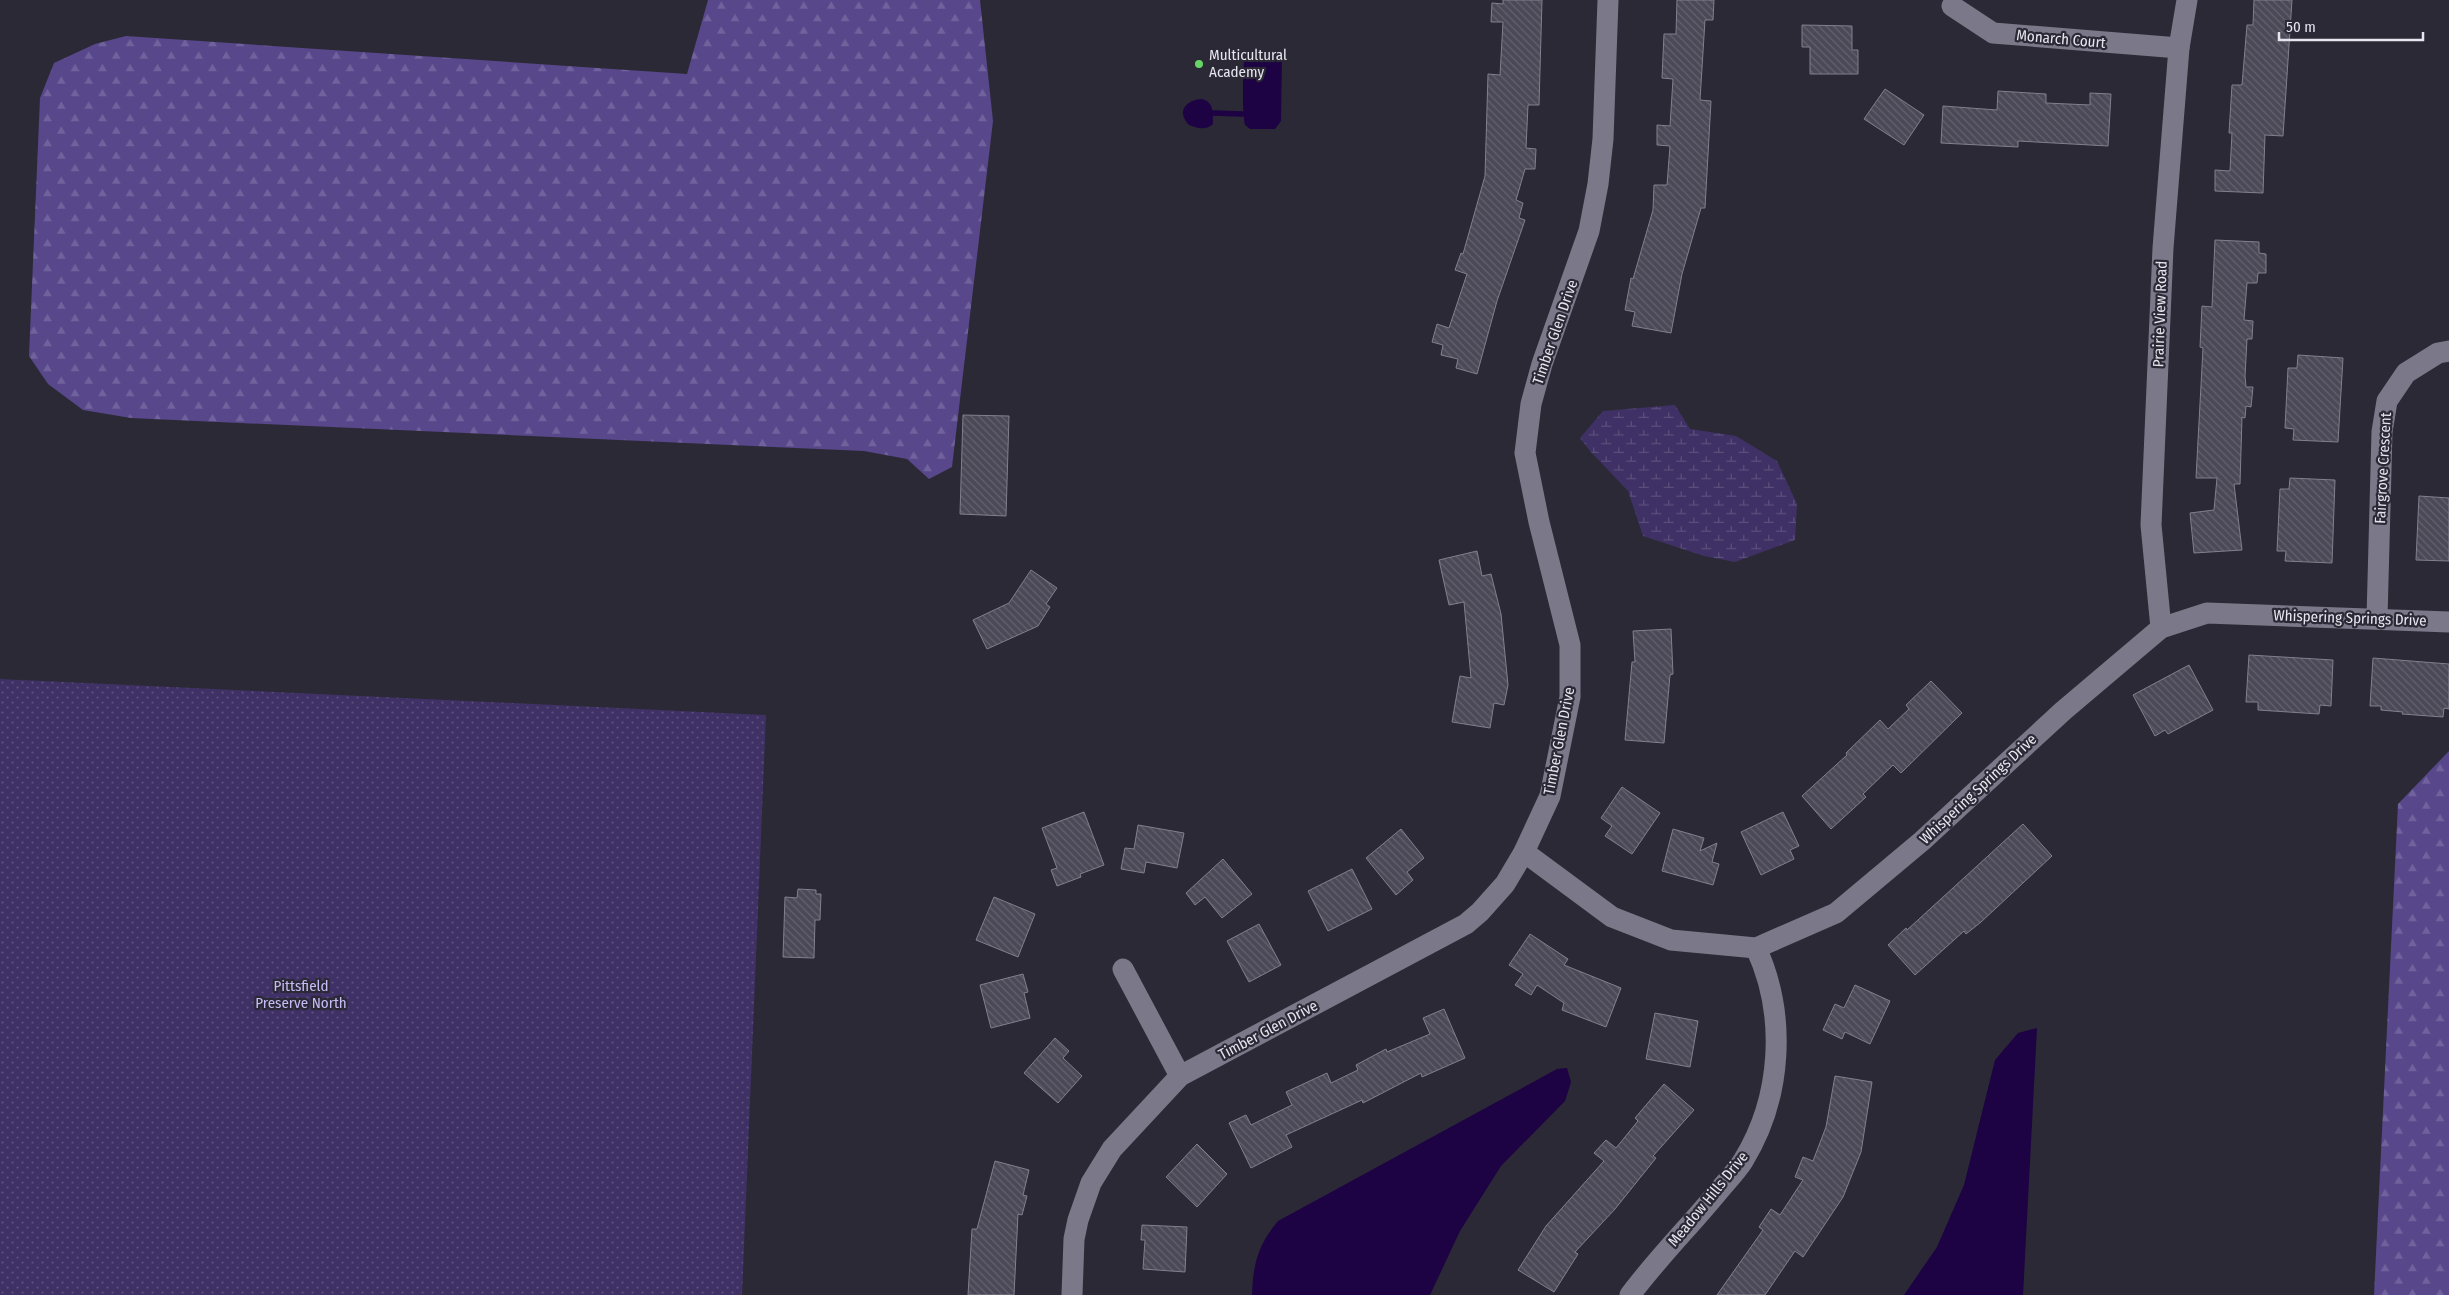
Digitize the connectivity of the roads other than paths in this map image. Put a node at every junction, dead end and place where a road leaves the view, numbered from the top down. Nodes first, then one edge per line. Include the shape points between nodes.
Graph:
1 (1608, 0) edge
2 (2187, 0) edge
3 (1952, 6) dead end
4 (2180, 48) junction
5 (2449, 352) edge
6 (2376, 618) junction
7 (2449, 622) edge
8 (2161, 628) junction
9 (1524, 852) junction
10 (1756, 948) junction
11 (1123, 969) dead end
12 (1180, 1076) junction
13 (1072, 1295) edge
14 (1630, 1295) edge

1 - 9 street, Timber Glen Drive via 1603,139 1598,184 1589,231 1531,404 1525,453 1570,645 1570,697 1550,796
2 - 4 street, Prairie View Road
3 - 4 street, Monarch Court via 1993,33
4 - 8 street, Prairie View Road via 2163,248 2151,525
5 - 6 street, Fairgrove Crescent via 2438,353 2406,373 2387,401 2382,432
6 - 7 street, Whispering Springs Drive
6 - 8 street, Whispering Springs Drive via 2207,613
8 - 10 street, Whispering Springs Drive via 2063,710 1922,841 1836,913
9 - 10 street, Whispering Springs Drive via 1612,917 1671,940
9 - 12 street, Timber Glen Drive via 1493,898 1466,924
10 - 14 street, Meadow Hills Drive via 1772,991 1776,1035 1773,1079 1762,1122 1742,1162
11 - 12 street
12 - 13 street, Timber Glen Drive via 1112,1149 1091,1183 1074,1239

